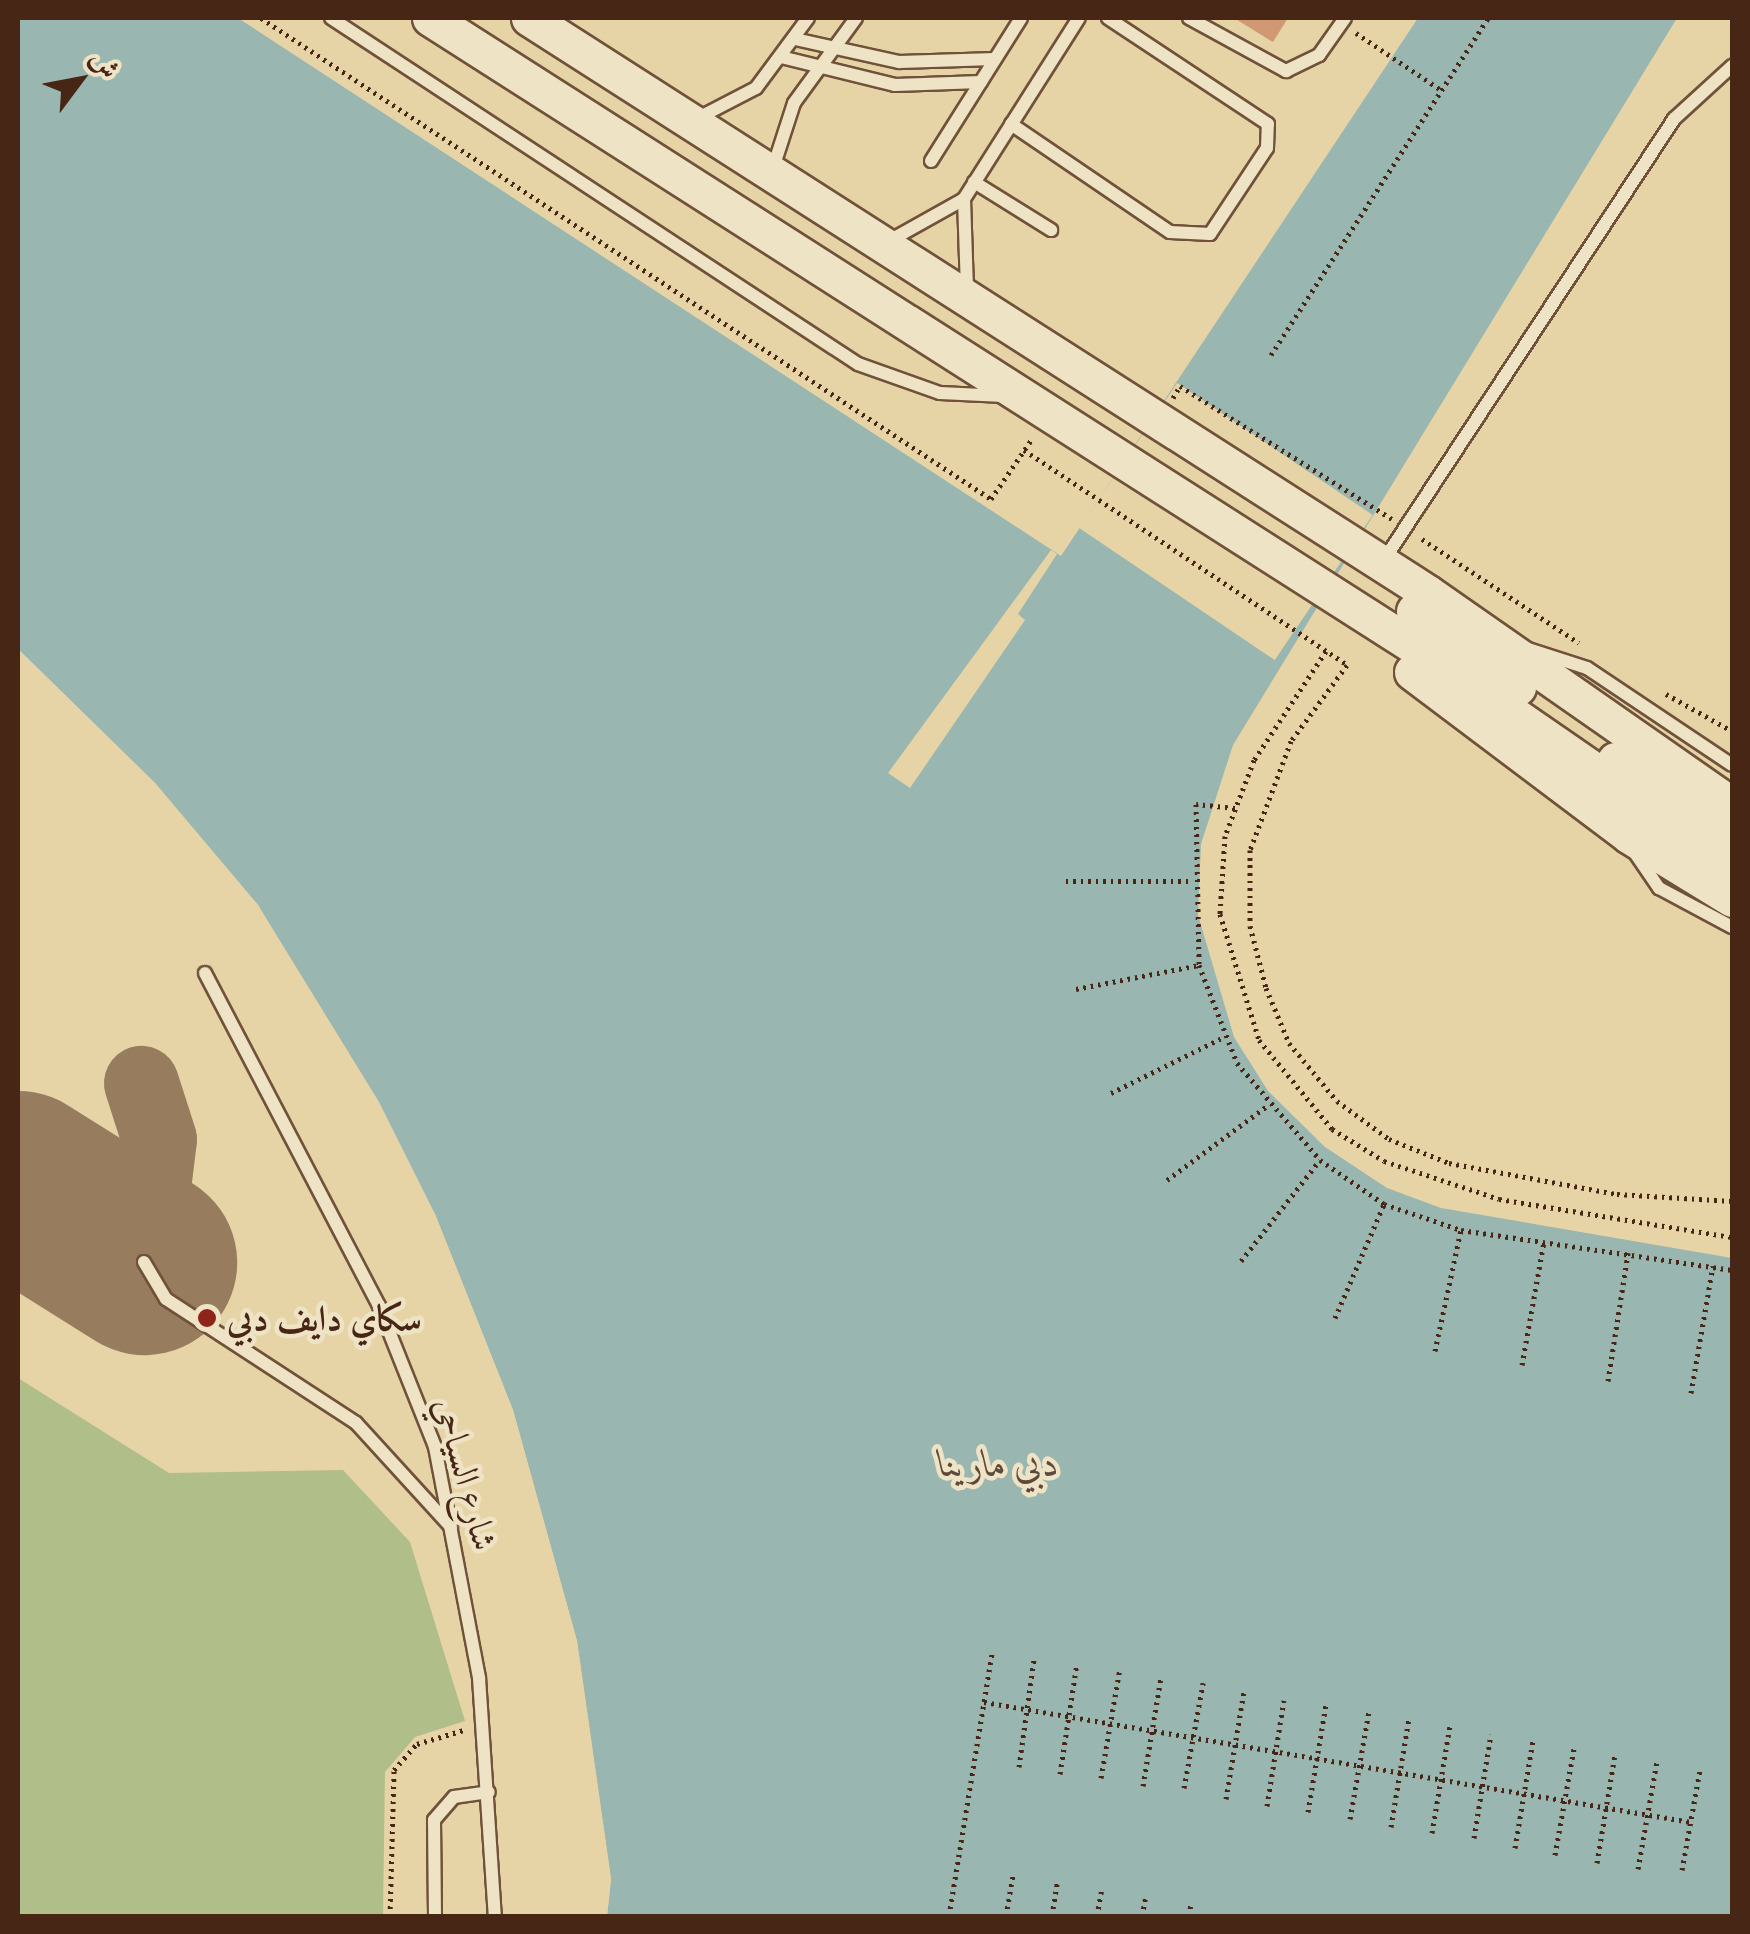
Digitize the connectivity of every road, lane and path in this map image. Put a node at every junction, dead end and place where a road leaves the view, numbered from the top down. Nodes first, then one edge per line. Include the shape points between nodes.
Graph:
1 (261, 18) edge
2 (331, 18) edge
3 (430, 18) edge
4 (529, 18) edge
5 (807, 18) edge
6 (856, 18) edge
7 (1021, 18) edge
8 (1080, 18) edge
9 (1108, 18) edge
10 (1189, 18) edge
11 (1488, 18) edge
12 (1343, 20) edge
13 (795, 38) junction
14 (832, 50) junction
15 (780, 57) junction
16 (995, 59) junction
17 (1732, 66) edge
18 (819, 69) junction
19 (981, 82) junction
20 (1441, 90) junction
21 (684, 118) junction
22 (1011, 124) junction
23 (931, 161) dead end
24 (772, 176) junction
25 (974, 182) junction
26 (964, 199) junction
27 (1051, 230) dead end
28 (880, 243) junction
29 (970, 298) junction
30 (1270, 354) dead end
31 (1011, 396) junction
32 (1046, 419) junction
33 (1160, 422) junction
34 (1024, 450) junction
35 (1406, 528) junction
36 (1367, 556) junction
37 (1326, 595) junction
38 (1506, 648) junction
39 (1588, 648) dead end
40 (1326, 652) junction
41 (1656, 689) dead end
42 (1732, 732) edge
43 (1732, 766) edge
44 (1732, 806) edge
45 (1236, 808) junction
46 (1732, 834) edge
47 (1628, 835) junction
48 (1732, 865) edge
49 (1066, 881) dead end
50 (1193, 881) junction
51 (1732, 899) edge
52 (1732, 927) edge
53 (1198, 965) junction
54 (205, 973) dead end
55 (1076, 989) dead end
56 (1222, 1038) junction
57 (1111, 1093) dead end
58 (1267, 1106) junction
59 (1320, 1160) junction
60 (1168, 1180) dead end
61 (1732, 1201) edge
62 (1384, 1204) junction
63 (1461, 1230) junction
64 (1732, 1237) edge
65 (1544, 1241) junction
66 (1628, 1253) junction
67 (1242, 1261) dead end
68 (144, 1262) dead end
69 (1713, 1266) junction
70 (1732, 1270) edge
71 (1335, 1318) dead end
72 (1435, 1350) dead end
73 (1522, 1365) dead end
74 (1608, 1380) dead end
75 (1691, 1393) dead end
76 (452, 1529) junction
77 (992, 1654) dead end
78 (1034, 1659) dead end
79 (1078, 1663) dead end
80 (1120, 1668) dead end
81 (1161, 1677) dead end
82 (1203, 1684) dead end
83 (1244, 1690) dead end
84 (1284, 1700) dead end
85 (984, 1702) junction
86 (1326, 1705) dead end
87 (1026, 1709) junction
88 (1369, 1711) dead end
89 (1069, 1716) junction
90 (1409, 1718) dead end
91 (1111, 1723) junction
92 (1450, 1725) dead end
93 (485, 1726) junction
94 (1152, 1730) junction
95 (1491, 1734) dead end
96 (1193, 1738) junction
97 (1533, 1740) dead end
98 (1235, 1745) junction
99 (1574, 1748) dead end
100 (1276, 1752) junction
101 (1615, 1754) dead end
102 (1317, 1758) junction
103 (1657, 1760) dead end
104 (1359, 1766) junction
105 (1018, 1767) dead end
106 (1700, 1770) dead end
107 (1400, 1773) junction
108 (1060, 1774) dead end
109 (1102, 1778) dead end
110 (1441, 1780) junction
111 (1143, 1786) dead end
112 (1482, 1787) junction
113 (1184, 1788) dead end
114 (490, 1792) junction
115 (1524, 1794) junction
116 (1226, 1800) dead end
117 (1565, 1801) junction
118 (1267, 1806) dead end
119 (1606, 1808) junction
120 (1308, 1812) dead end
121 (1648, 1815) junction
122 (1350, 1820) dead end
123 (1691, 1822) junction
124 (1390, 1826) dead end
125 (1432, 1833) dead end
126 (1474, 1838) dead end
127 (1515, 1848) dead end
128 (1555, 1855) dead end
129 (1597, 1863) dead end
130 (1638, 1869) dead end
131 (1682, 1870) dead end
132 (1013, 1875) dead end
133 (1057, 1882) dead end
134 (1102, 1888) dead end
135 (1146, 1896) dead end
136 (1192, 1904) dead end
137 (390, 1916) edge
138 (436, 1916) edge
139 (495, 1916) edge
140 (948, 1916) edge
141 (1006, 1916) edge
142 (1052, 1916) edge
143 (1097, 1916) edge
144 (1142, 1916) edge
145 (1189, 1916) edge

1 - 34 path via 991,499
2 - 31 lane via 858,364 940,393
3 - 31 street
4 - 21 street
5 - 13 lane
6 - 14 lane
7 - 16 lane
8 - 22 lane
9 - 22 lane via 1268,124 1267,148 1210,234 1170,232
10 - 12 lane via 1286,71 1318,56
11 - 20 path
12 - 20 path
13 - 14 lane
13 - 15 lane
14 - 16 lane via 933,64
14 - 18 lane
15 - 18 lane
15 - 21 lane via 740,102
16 - 19 lane
17 - 35 lane via 1674,119
18 - 19 lane via 926,88
18 - 24 lane via 786,120
19 - 23 lane
20 - 30 path
21 - 24 street
22 - 25 lane
24 - 28 street
25 - 26 lane
25 - 27 lane
26 - 28 lane via 916,232
26 - 29 lane via 960,260
28 - 29 street
29 - 33 street
31 - 32 street
32 - 34 path
32 - 37 street
33 - 35 path via 1180,386
33 - 36 street
34 - 40 path
35 - 36 lane
35 - 39 path
36 - 38 street
36 - 46 street via 1400,600 1615,760
37 - 47 street via 1355,629
37 - 48 street
38 - 43 lane via 1588,668
38 - 44 street
40 - 45 path via 1254,760
40 - 61 path via 1346,665 1291,741 1250,850 1250,926 1289,1043 1337,1101 1389,1138 1449,1163 1617,1194
41 - 42 path
45 - 50 path via 1196,804
45 - 64 path via 1220,914 1234,976 1259,1040 1332,1129 1433,1182
47 - 51 street
47 - 52 lane via 1648,879
49 - 50 path
50 - 53 path
53 - 55 path
53 - 56 path
54 - 76 lane, شارع السياحي via 379,1306 435,1447
56 - 57 path
56 - 58 path
58 - 59 path
58 - 60 path
59 - 62 path
59 - 67 path
62 - 63 path
62 - 71 path
63 - 65 path
63 - 72 path
65 - 66 path
65 - 73 path
66 - 69 path
66 - 74 path
68 - 76 lane via 166,1299 356,1423
69 - 70 path
69 - 75 path
76 - 93 lane, شارع السياحي
77 - 85 path
78 - 87 path
79 - 89 path
80 - 91 path
81 - 94 path
82 - 96 path
83 - 98 path
84 - 100 path
85 - 87 path
85 - 140 path
86 - 102 path
87 - 89 path
87 - 105 path
88 - 104 path
89 - 91 path
89 - 108 path
90 - 107 path
91 - 94 path
91 - 109 path
92 - 110 path
93 - 114 lane, شارع السياحي
93 - 137 path via 432,1736 394,1770
94 - 96 path
94 - 111 path
95 - 112 path
96 - 98 path
96 - 113 path
97 - 115 path
98 - 100 path
98 - 116 path
99 - 117 path
100 - 102 path
100 - 118 path
101 - 119 path
102 - 104 path
102 - 120 path
103 - 121 path
104 - 107 path
104 - 122 path
106 - 123 path
107 - 110 path
107 - 124 path
110 - 112 path
110 - 125 path
112 - 115 path
112 - 126 path
114 - 138 lane via 454,1797 434,1820
114 - 139 lane, شارع السياحي
115 - 117 path
115 - 127 path
117 - 119 path
117 - 128 path
119 - 121 path
119 - 129 path
121 - 123 path
121 - 130 path
123 - 131 path
132 - 141 path
133 - 142 path
134 - 143 path
135 - 144 path
136 - 145 path

